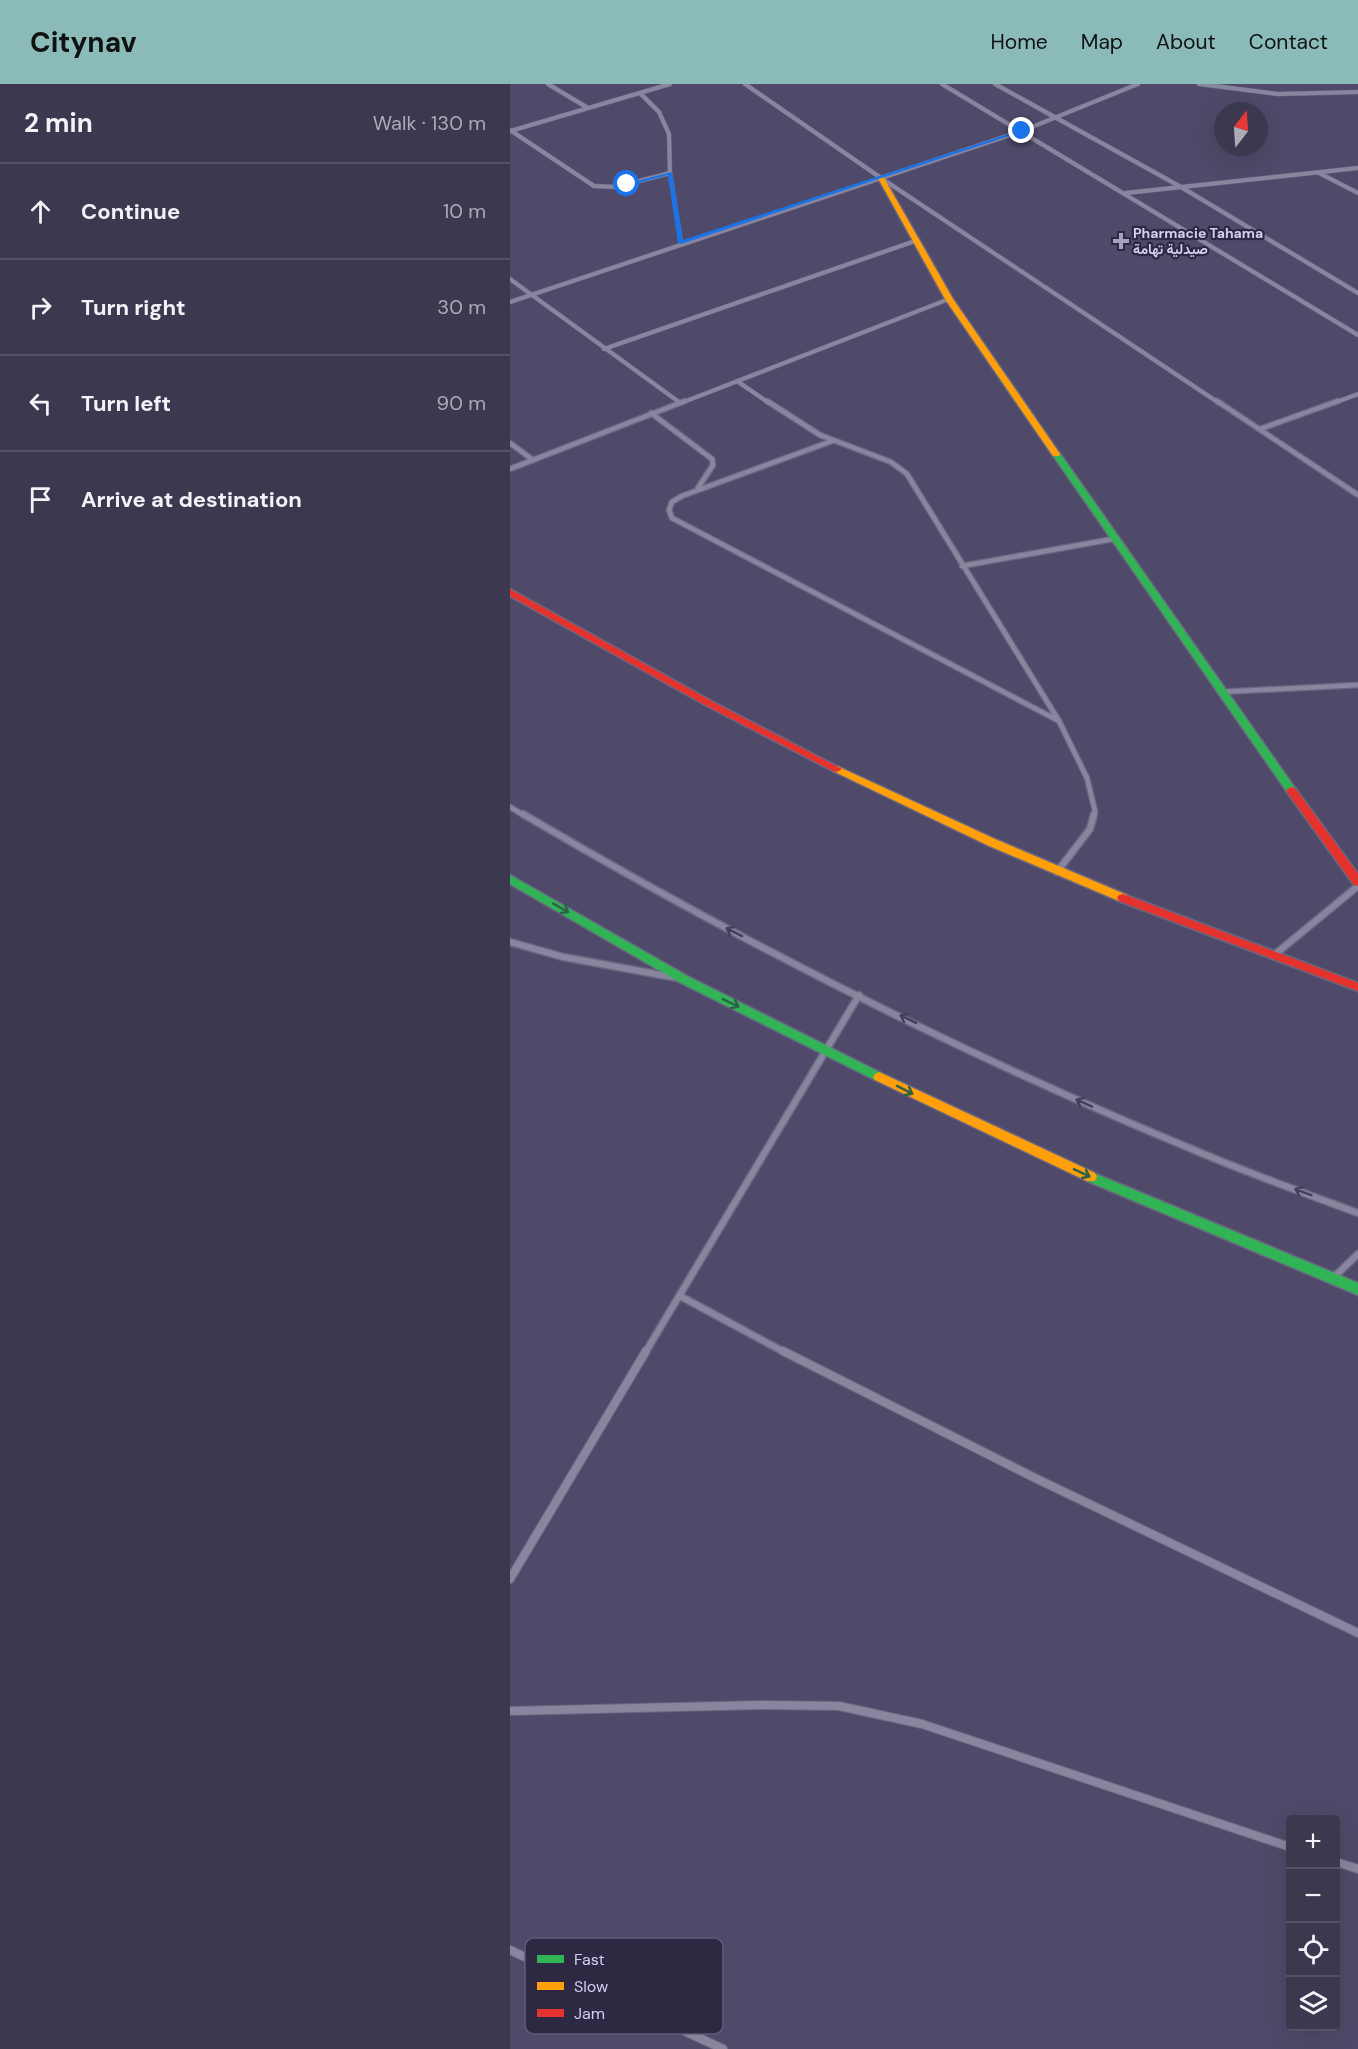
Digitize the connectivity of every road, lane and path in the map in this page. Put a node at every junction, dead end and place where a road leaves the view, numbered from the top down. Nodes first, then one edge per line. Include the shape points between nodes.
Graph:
1 (548, 84) edge
2 (670, 84) edge
3 (745, 84) edge
4 (942, 84) edge
5 (995, 84) edge
6 (1138, 84) edge
7 (1199, 84) edge
8 (1358, 92) edge
9 (640, 93) junction
10 (588, 108) junction
11 (1057, 118) junction
12 (511, 130) edge
13 (1022, 131) junction
14 (1358, 168) edge
15 (670, 173) junction
16 (1318, 173) junction
17 (881, 178) junction
18 (1181, 187) junction
19 (1125, 193) junction
20 (1358, 193) edge
21 (915, 241) junction
22 (681, 243) junction
23 (510, 279) edge
24 (1358, 293) edge
25 (530, 295) junction
26 (949, 299) junction
27 (510, 302) edge
28 (1358, 335) edge
29 (604, 349) junction
30 (737, 381) junction
31 (1358, 394) edge
32 (680, 402) junction
33 (651, 413) junction
34 (1260, 429) junction
35 (832, 441) junction
36 (510, 444) edge
37 (533, 460) junction
38 (510, 469) edge
39 (698, 489) junction
40 (1358, 495) edge
41 (1113, 539) junction
42 (962, 566) junction
43 (510, 592) edge
44 (1358, 684) edge
45 (1220, 692) junction
46 (1059, 721) junction
47 (510, 807) edge
48 (1057, 873) junction
49 (510, 879) edge
50 (1358, 884) edge
51 (510, 942) edge
52 (1272, 957) junction
53 (685, 980) junction
54 (1358, 987) edge
55 (859, 995) junction
56 (827, 1050) junction
57 (1358, 1213) edge
58 (1358, 1254) edge
59 (1332, 1279) junction
60 (1358, 1289) edge
61 (680, 1296) junction
62 (510, 1579) edge
63 (1358, 1632) edge
64 (510, 1711) edge
65 (1286, 1846) edge
66 (1340, 1864) edge
67 (1358, 1869) edge
68 (510, 1950) edge
69 (525, 1957) edge
70 (691, 2034) edge
71 (723, 2049) edge

1 - 10 street
2 - 9 street
3 - 17 street
4 - 13 street
5 - 11 street
6 - 11 street
7 - 8 street via 1248,92
9 - 10 street
9 - 15 street via 660,112 669,134
10 - 12 street
11 - 13 street
11 - 18 street
12 - 15 street via 594,186 616,187
13 - 17 street
13 - 19 street
14 - 16 street
15 - 22 street
16 - 18 street
16 - 20 street
17 - 21 street
17 - 22 street
17 - 34 street
18 - 19 street
18 - 24 street
19 - 28 street
21 - 26 street
21 - 29 street
22 - 25 street
23 - 25 street
25 - 27 street
25 - 29 street
26 - 30 street
26 - 41 street
29 - 32 street
30 - 32 street
30 - 35 street
31 - 34 street
32 - 33 street
33 - 37 street
33 - 39 street via 712,459 713,465
34 - 40 street
35 - 39 street
35 - 42 street via 900,466
36 - 37 street
37 - 38 street
39 - 46 street via 672,502 672,518
41 - 42 street
41 - 45 street
42 - 46 street
43 - 48 street via 777,740
44 - 45 street
45 - 50 street
46 - 48 street via 1087,778 1095,811 1090,829
55 -> 47 street via 689,908
48 - 52 street
49 -> 53 street
50 - 52 street
51 - 53 street via 563,957
52 - 54 street
53 -> 56 street
55 - 56 street
57 -> 55 street via 1177,1144 1032,1080
56 -> 59 street via 953,1114 1139,1199
56 - 61 street
58 - 59 street
59 - 60 street
61 - 62 street
61 - 63 street via 1035,1478
64 - 65 street via 840,1706 922,1724
66 - 67 street
68 - 69 street
70 - 71 street

